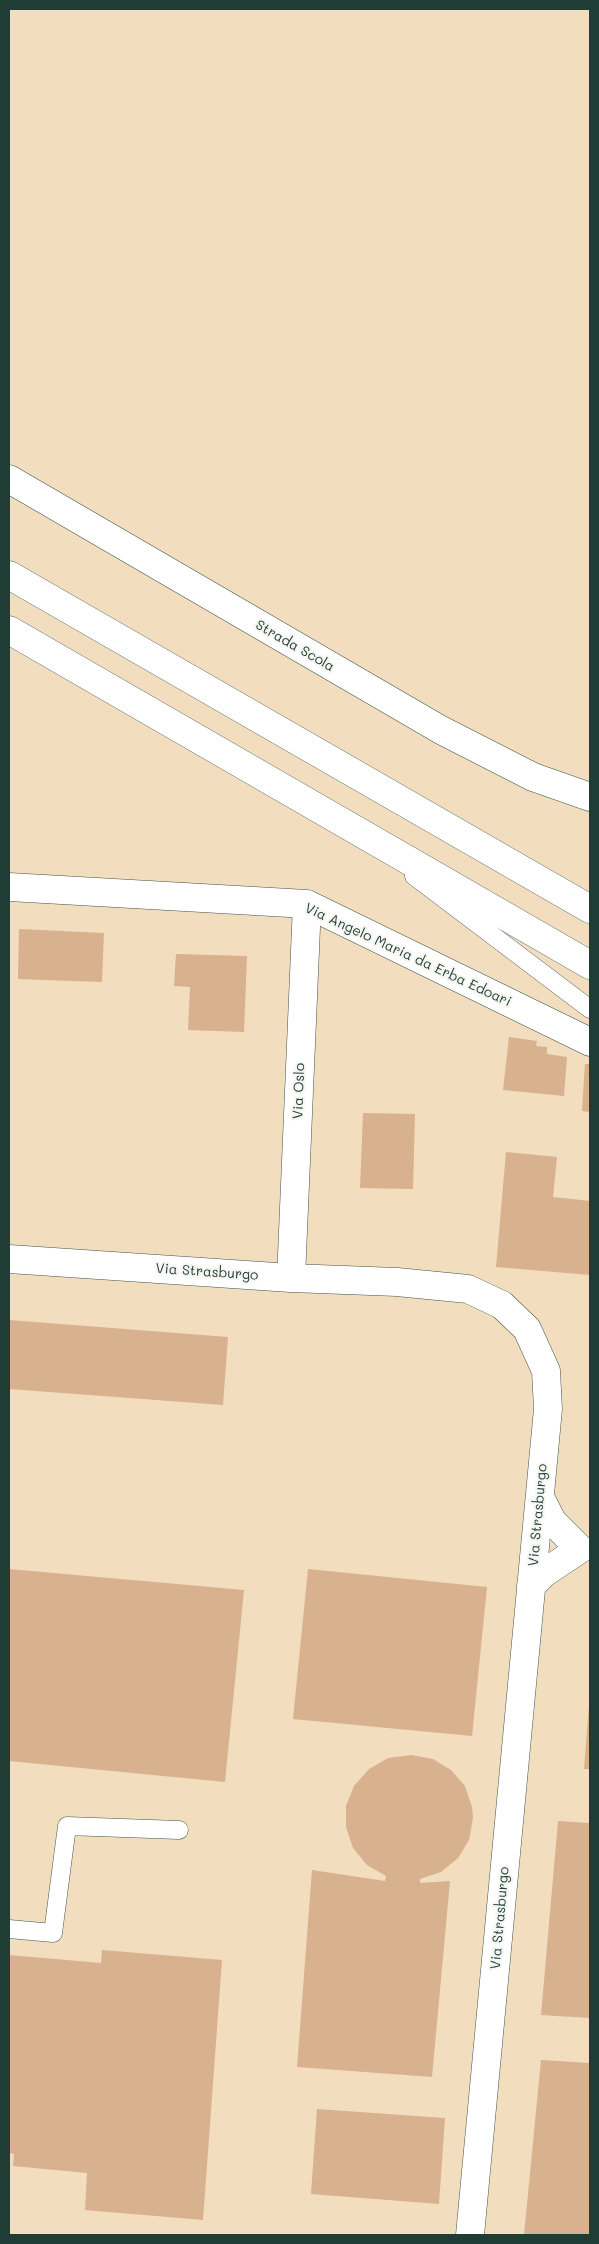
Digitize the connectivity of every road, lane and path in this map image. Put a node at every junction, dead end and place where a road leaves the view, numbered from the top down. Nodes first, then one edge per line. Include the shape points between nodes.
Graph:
1 (9, 479) edge
2 (9, 575) edge
3 (9, 630) edge
4 (590, 797) edge
5 (342, 822) junction
6 (9, 887) edge
7 (307, 904) junction
8 (590, 909) edge
9 (590, 964) edge
10 (590, 1009) edge
11 (590, 1042) edge
12 (9, 1259) edge
13 (291, 1278) junction
14 (540, 1497) junction
15 (585, 1550) edge
16 (531, 1586) junction
17 (179, 1830) dead end
18 (9, 1928) edge
19 (470, 2235) edge

1 - 4 main road, Strada Scola via 441,730 534,777
2 - 8 main road
3 - 5 main road
5 - 9 main road
5 - 10 lane
6 - 7 main road, Via Angelo Maria da Erba Edoari
7 - 11 main road, Via Angelo Maria da Erba Edoari
7 - 13 main road, Via Oslo
12 - 13 main road, Via Strasburgo
13 - 14 main road, Via Strasburgo via 397,1282 468,1289 502,1305 527,1328 546,1371 548,1409
14 - 15 main road via 552,1521
14 - 16 main road, Via Strasburgo
15 - 16 main road via 544,1573
16 - 19 main road, Via Strasburgo
17 - 18 lane via 67,1826 53,1933

